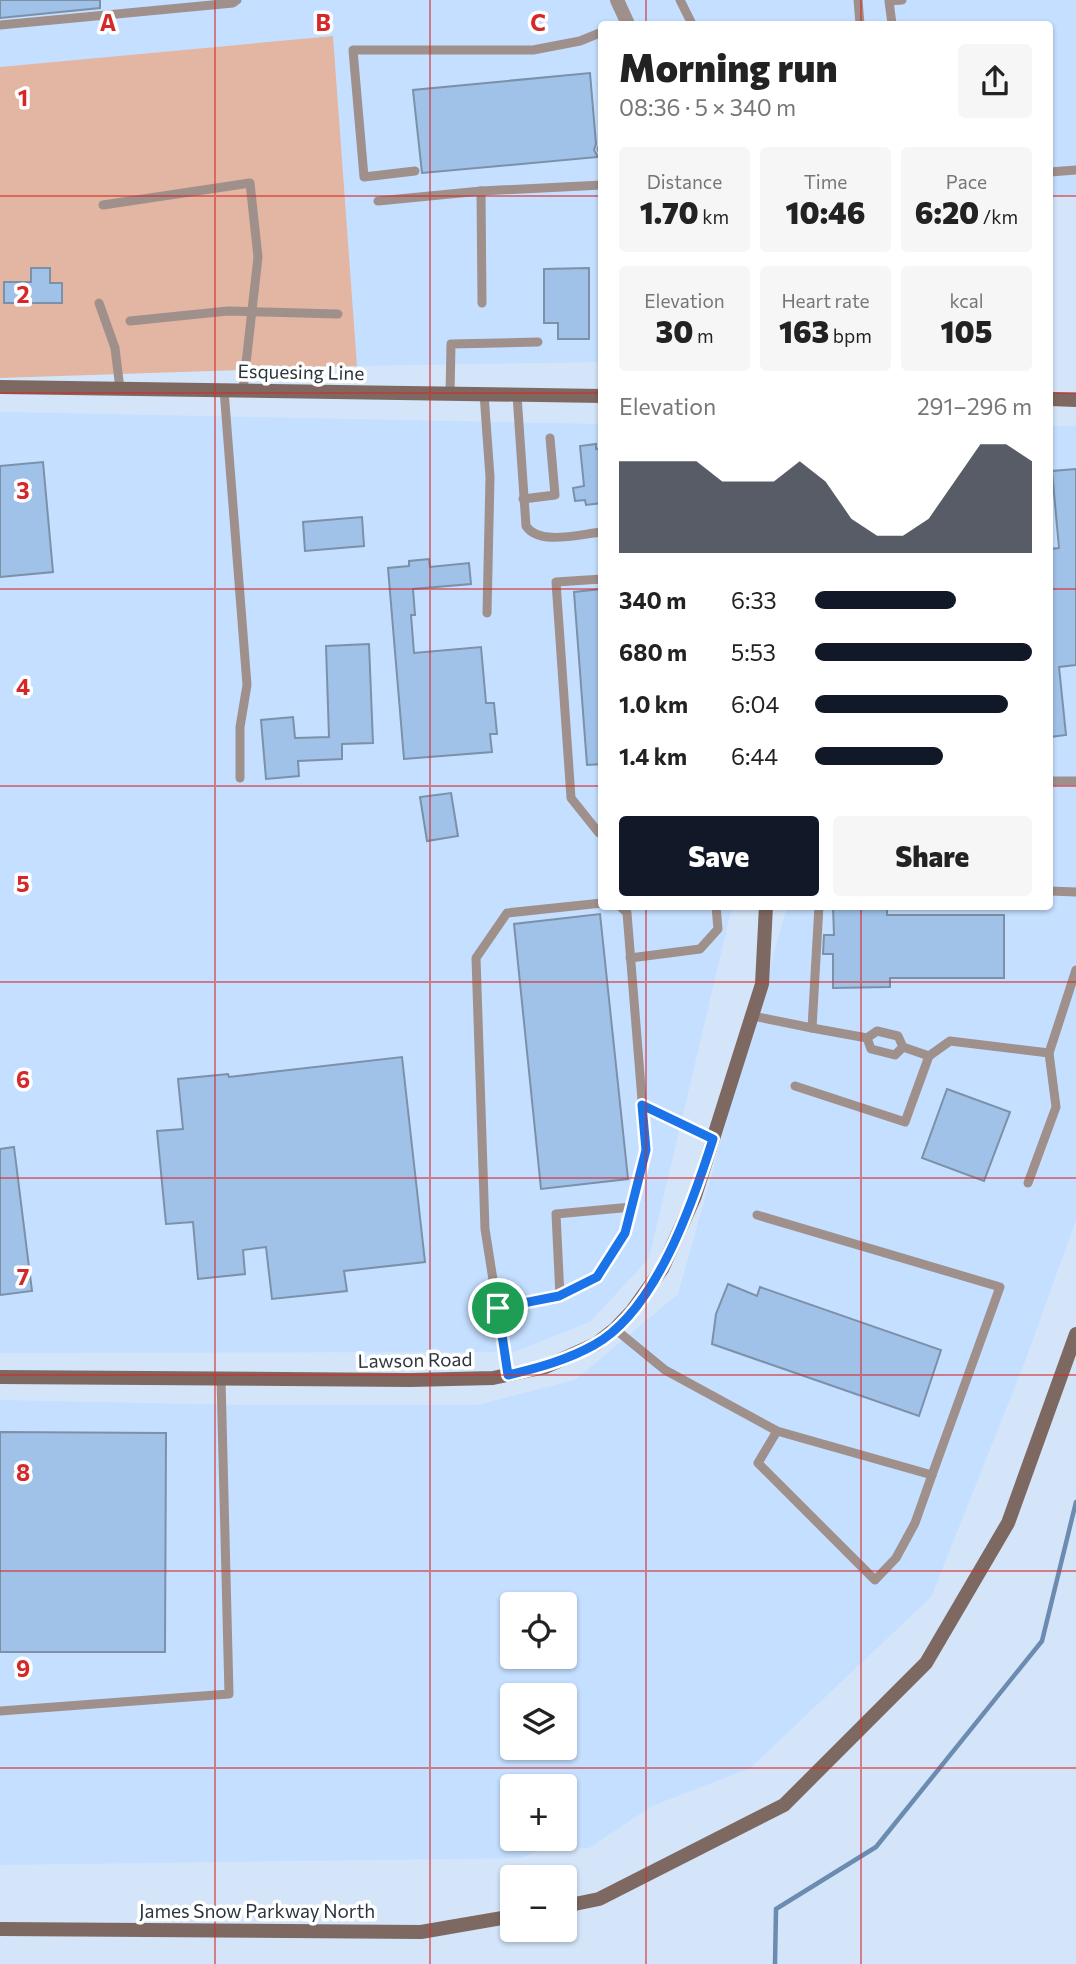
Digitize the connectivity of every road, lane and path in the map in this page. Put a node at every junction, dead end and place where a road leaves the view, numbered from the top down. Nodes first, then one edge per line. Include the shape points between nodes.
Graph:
1 (237, 0) edge
2 (617, 0) edge
3 (680, 0) edge
4 (858, 0) edge
5 (902, 0) edge
6 (624, 21) edge
7 (690, 21) edge
8 (860, 21) edge
9 (892, 21) edge
10 (0, 25) edge
11 (598, 34) edge
12 (1076, 170) edge
13 (415, 171) dead end
14 (1053, 172) edge
15 (598, 185) edge
16 (481, 191) junction
17 (378, 201) dead end
18 (103, 205) dead end
19 (99, 303) dead end
20 (482, 303) dead end
21 (252, 312) junction
22 (338, 314) dead end
23 (131, 321) dead end
24 (538, 342) dead end
25 (0, 387) edge
26 (120, 389) junction
27 (224, 390) junction
28 (243, 390) junction
29 (450, 394) junction
30 (484, 394) junction
31 (517, 395) junction
32 (598, 396) edge
33 (1053, 399) edge
34 (1076, 400) edge
35 (550, 438) dead end
36 (523, 499) junction
37 (598, 532) edge
38 (598, 579) edge
39 (487, 613) dead end
40 (240, 778) dead end
41 (1053, 781) edge
42 (1076, 781) edge
43 (598, 831) edge
44 (1053, 891) edge
45 (1076, 892) edge
46 (598, 903) edge
47 (624, 910) edge
48 (716, 910) edge
49 (766, 910) edge
50 (819, 910) edge
51 (630, 958) junction
52 (1076, 970) edge
53 (753, 1016) junction
54 (812, 1028) junction
55 (867, 1038) junction
56 (903, 1047) junction
57 (1049, 1053) junction
58 (929, 1056) junction
59 (795, 1086) dead end
60 (642, 1105) junction
61 (713, 1139) junction
62 (1028, 1183) dead end
63 (632, 1206) junction
64 (757, 1215) dead end
65 (559, 1296) junction
66 (498, 1308) junction
67 (615, 1329) junction
68 (1076, 1334) edge
69 (508, 1375) junction
70 (0, 1377) edge
71 (221, 1379) junction
72 (777, 1431) junction
73 (932, 1475) junction
74 (0, 1711) edge
75 (577, 1904) edge
76 (500, 1918) edge
77 (0, 1929) edge

1 - 10 lane
2 - 6 street
3 - 7 lane
4 - 8 lane
5 - 9 lane via 889,1
11 - 13 lane via 533,50 352,50 365,177
12 - 14 lane
15 - 16 lane
16 - 17 lane
16 - 20 lane
18 - 21 lane via 250,183 258,257
19 - 26 lane via 115,348
21 - 22 lane
21 - 23 lane
21 - 28 lane
24 - 29 lane via 451,344
25 - 26 street, Esquesing Line
26 - 27 street, Esquesing Line
27 - 28 street, Esquesing Line
27 - 40 lane via 247,685 240,727
28 - 29 street, Esquesing Line
29 - 30 street, Esquesing Line
30 - 31 street, Esquesing Line
30 - 39 lane via 490,477
31 - 32 street, Esquesing Line
31 - 36 lane
33 - 34 street
35 - 36 lane via 555,495
36 - 37 lane via 531,534 541,538
38 - 43 lane via 555,582 571,798
41 - 42 lane
44 - 45 lane
46 - 66 lane via 507,913 476,958 485,1229
47 - 51 lane
48 - 51 lane via 718,929 701,949
49 - 53 street, Lawson Road via 762,984
50 - 54 lane
51 - 60 lane
52 - 57 lane
53 - 54 lane
53 - 61 street, Lawson Road
54 - 55 lane
55 - 56 lane via 877,1031 898,1036
55 - 56 lane via 871,1049 883,1053 895,1055
56 - 58 lane
57 - 58 lane via 950,1041
57 - 62 lane via 1056,1107
58 - 59 lane via 905,1122
60 - 61 lane
60 - 63 lane via 646,1150
61 - 67 street, Lawson Road via 695,1196 662,1269
63 - 65 lane via 625,1233 597,1277
63 - 65 lane via 556,1214
64 - 73 lane via 1000,1287
65 - 66 lane
66 - 69 lane
67 - 69 street, Lawson Road via 596,1344 545,1367
67 - 72 lane via 665,1370
68 - 75 street via 1009,1523 926,1663 784,1805 599,1899
69 - 71 street, Lawson Road via 410,1380
70 - 71 street, Lawson Road
71 - 74 lane via 229,1694
72 - 73 lane
72 - 73 lane via 758,1463 875,1580 896,1559
76 - 77 street, James Snow Parkway North via 421,1932

